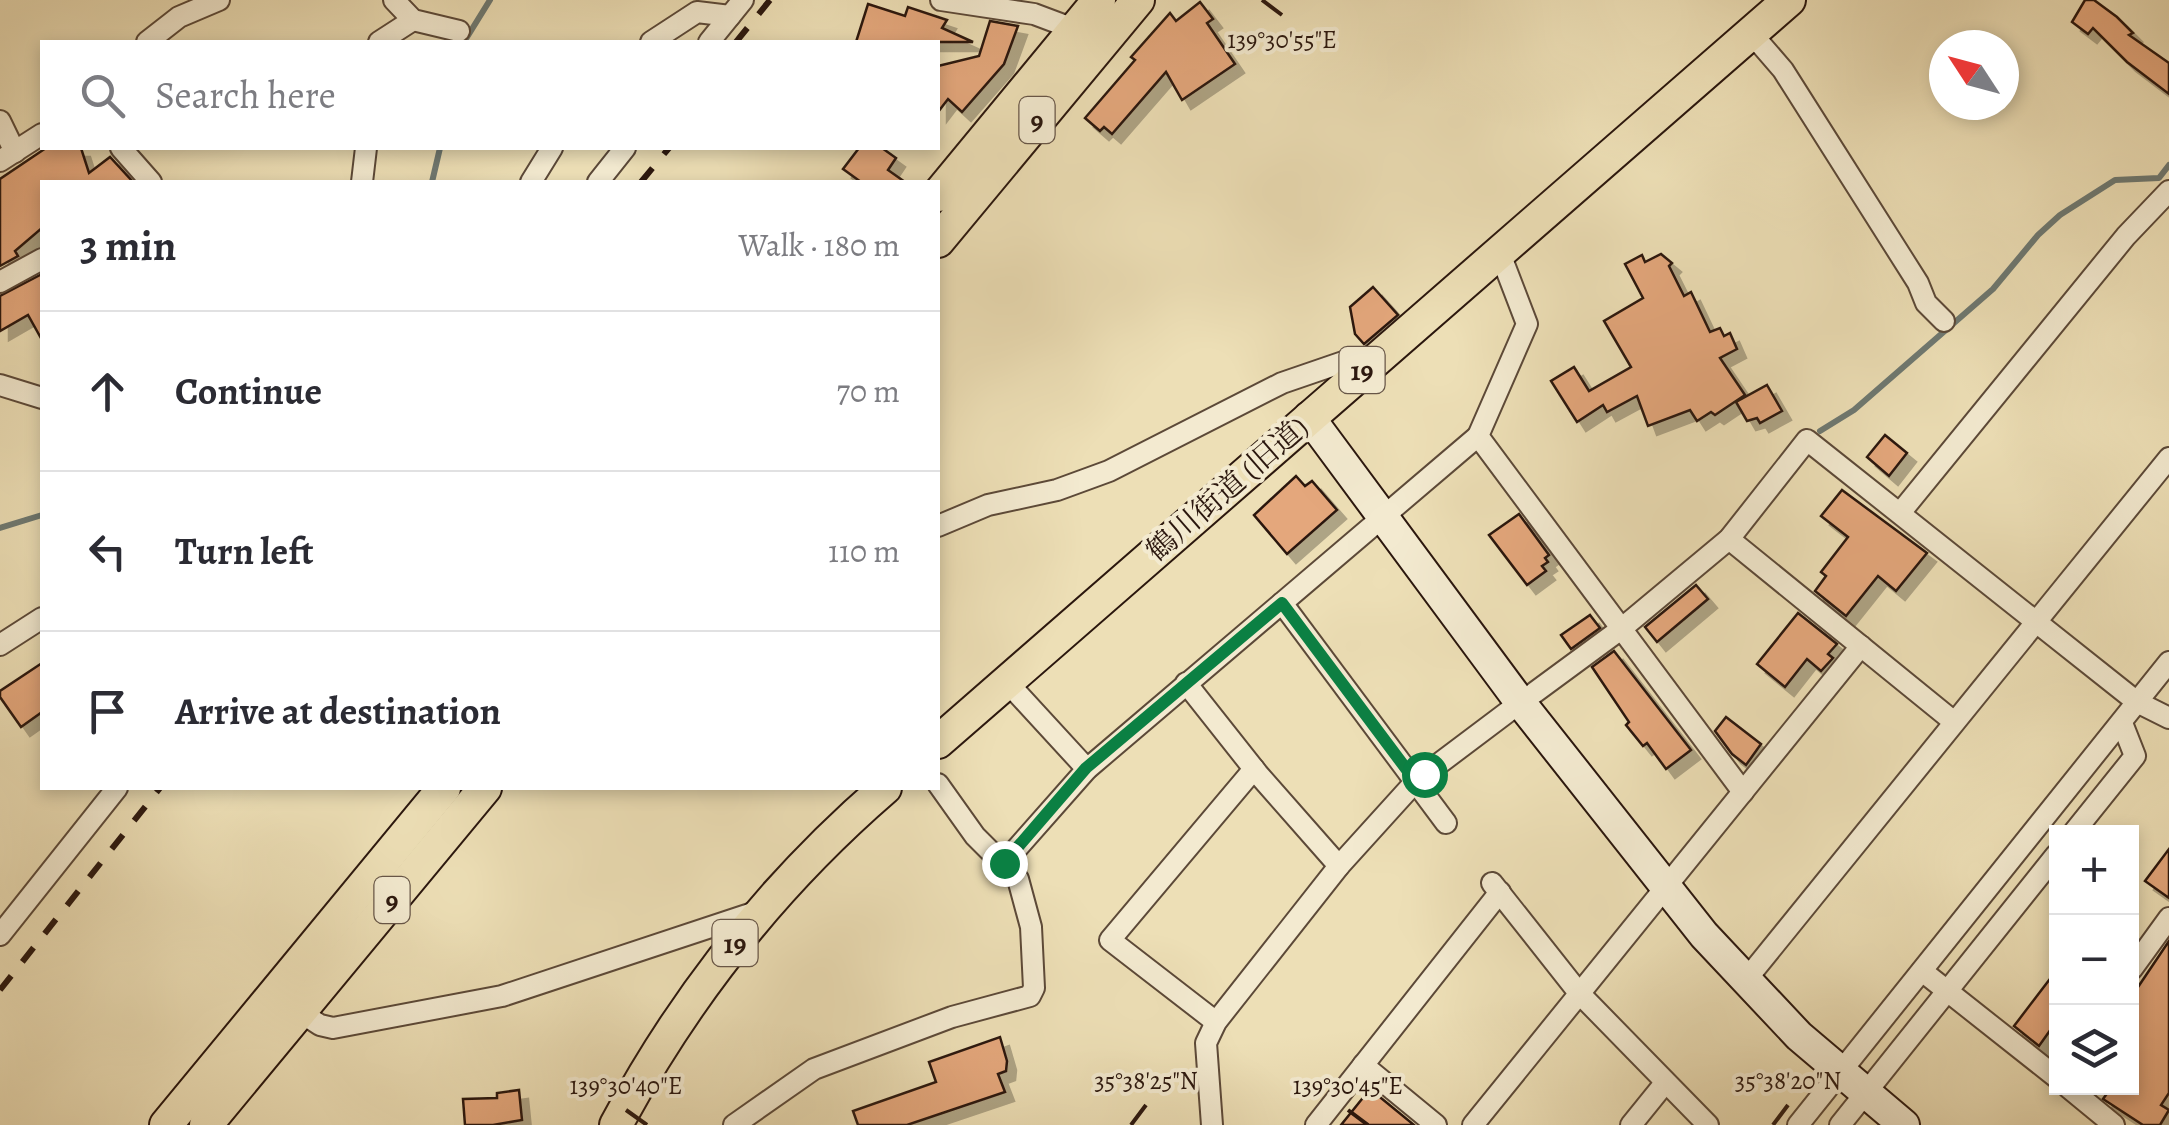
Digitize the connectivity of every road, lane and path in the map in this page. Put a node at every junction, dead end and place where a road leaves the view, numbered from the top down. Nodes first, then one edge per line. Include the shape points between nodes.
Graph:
1 (219, 0) edge
2 (394, 0) edge
3 (942, 0) edge
4 (1099, 0) edge
5 (1138, 0) edge
6 (1789, 0) edge
7 (737, 8) edge
8 (413, 20) junction
9 (459, 31) dead end
10 (1751, 33) junction
11 (1088, 36) junction
12 (150, 40) edge
13 (383, 40) edge
14 (654, 40) edge
15 (711, 40) edge
16 (0, 122) edge
17 (40, 135) edge
18 (123, 150) edge
19 (366, 150) edge
20 (551, 150) edge
21 (624, 150) edge
22 (8, 156) edge
23 (149, 180) edge
24 (362, 180) edge
25 (532, 180) edge
26 (600, 180) edge
27 (2169, 191) edge
28 (940, 192) edge
29 (940, 238) edge
30 (1499, 252) junction
31 (40, 260) edge
32 (0, 282) edge
33 (1944, 321) dead end
34 (1368, 364) junction
35 (0, 385) edge
36 (40, 397) edge
37 (1309, 417) junction
38 (1478, 436) junction
39 (2169, 458) edge
40 (1900, 513) junction
41 (1382, 517) junction
42 (940, 525) edge
43 (1729, 539) junction
44 (1282, 603) junction
45 (40, 619) edge
46 (2036, 621) junction
47 (1621, 629) junction
48 (0, 645) edge
49 (1861, 646) junction
50 (2169, 662) edge
51 (1007, 682) junction
52 (1186, 683) junction
53 (1534, 693) dead end
54 (2137, 702) junction
55 (1509, 711) dead end
56 (2168, 716) edge
57 (1952, 721) junction
58 (2122, 722) junction
59 (940, 740) edge
60 (1086, 768) junction
61 (1254, 769) junction
62 (1416, 782) junction
63 (940, 787) edge
64 (115, 790) edge
65 (443, 790) edge
66 (484, 790) edge
67 (883, 790) edge
68 (1742, 792) junction
69 (1446, 823) dead end
70 (2080, 825) edge
71 (1004, 863) junction
72 (2049, 864) edge
73 (1338, 866) junction
74 (1665, 888) junction
75 (761, 911) junction
76 (2169, 918) edge
77 (0, 935) edge
78 (2139, 959) edge
79 (1922, 970) junction
80 (1745, 981) junction
81 (1948, 992) junction
82 (1579, 993) junction
83 (287, 1003) junction
84 (1216, 1022) junction
85 (1363, 1065) junction
86 (2049, 1068) edge
87 (1840, 1072) junction
88 (1666, 1083) junction
89 (1865, 1094) junction
90 (2078, 1095) edge
91 (759, 1116) edge
92 (166, 1125) edge
93 (206, 1125) edge
94 (616, 1125) edge
95 (734, 1125) edge
96 (1212, 1125) edge
97 (1316, 1125) edge
98 (1436, 1125) edge
99 (1473, 1125) edge
100 (1631, 1125) edge
101 (1708, 1125) edge
102 (1798, 1125) edge
103 (1840, 1125) edge
104 (1904, 1125) edge
105 (2114, 1125) edge

1 - 12 street
2 - 8 street
3 - 11 street via 1050,18
4 - 11 main road, 9
5 - 11 main road, 9
6 - 10 main road, 鶴川街道 (旧道) / 19
7 - 14 street via 697,12
7 - 15 street
8 - 9 street
8 - 13 street
10 - 30 main road, 鶴川街道 (旧道) / 19
10 - 33 street via 1782,70 1926,303
11 - 28 main road, 9
11 - 29 main road, 9
16 - 22 street
17 - 22 street
18 - 23 street
19 - 24 street
20 - 25 street
21 - 26 street
27 - 40 street
30 - 34 main road, 鶴川街道 (旧道) / 19
30 - 38 street via 1527,324
31 - 32 street
34 - 37 main road, 鶴川街道 (旧道) / 19
34 - 42 street via 1349,360 1282,383 1109,471 988,504
35 - 36 street
37 - 41 street
37 - 51 main road, 鶴川街道 (旧道) / 19
38 - 41 street
38 - 47 street
39 - 46 street
40 - 43 street via 1807,440
40 - 46 street
41 - 44 street
41 - 74 street
43 - 47 street
43 - 49 street
44 - 52 street
44 - 62 street
45 - 48 street
46 - 54 street
46 - 57 street
47 - 53 street
47 - 68 street
49 - 57 street
49 - 68 street
50 - 54 street
51 - 59 main road, 鶴川街道 (旧道) / 19
51 - 60 street
52 - 60 street
52 - 61 street
54 - 56 street
54 - 58 street
55 - 62 street
57 - 80 street
58 - 70 street via 2134,756
58 - 79 street
60 - 71 street
61 - 73 street
61 - 84 street via 1110,940
62 - 69 street
62 - 73 street
63 - 71 street
64 - 77 street
65 - 83 main road, 9
66 - 83 main road, 9
67 - 75 main road, 19 via 829,836
68 - 74 street
71 - 91 street via 1018,880 1032,926 1030,996 952,1017 814,1069
72 - 81 street
73 - 84 street
74 - 80 street
74 - 82 street
75 - 83 street via 502,996 333,1028
75 - 94 main road, 19 via 674,1028
76 - 78 street
79 - 81 street
79 - 87 street
80 - 87 street
81 - 86 street
81 - 89 street
82 - 85 street via 1496,887
82 - 88 street
82 - 99 street
83 - 92 main road, 9
83 - 93 main road, 9
84 - 96 street via 1206,1043
85 - 97 street
85 - 98 street
87 - 89 street
87 - 102 street
88 - 100 street
88 - 101 street
89 - 103 street
89 - 104 street
90 - 105 street
91 - 95 street

